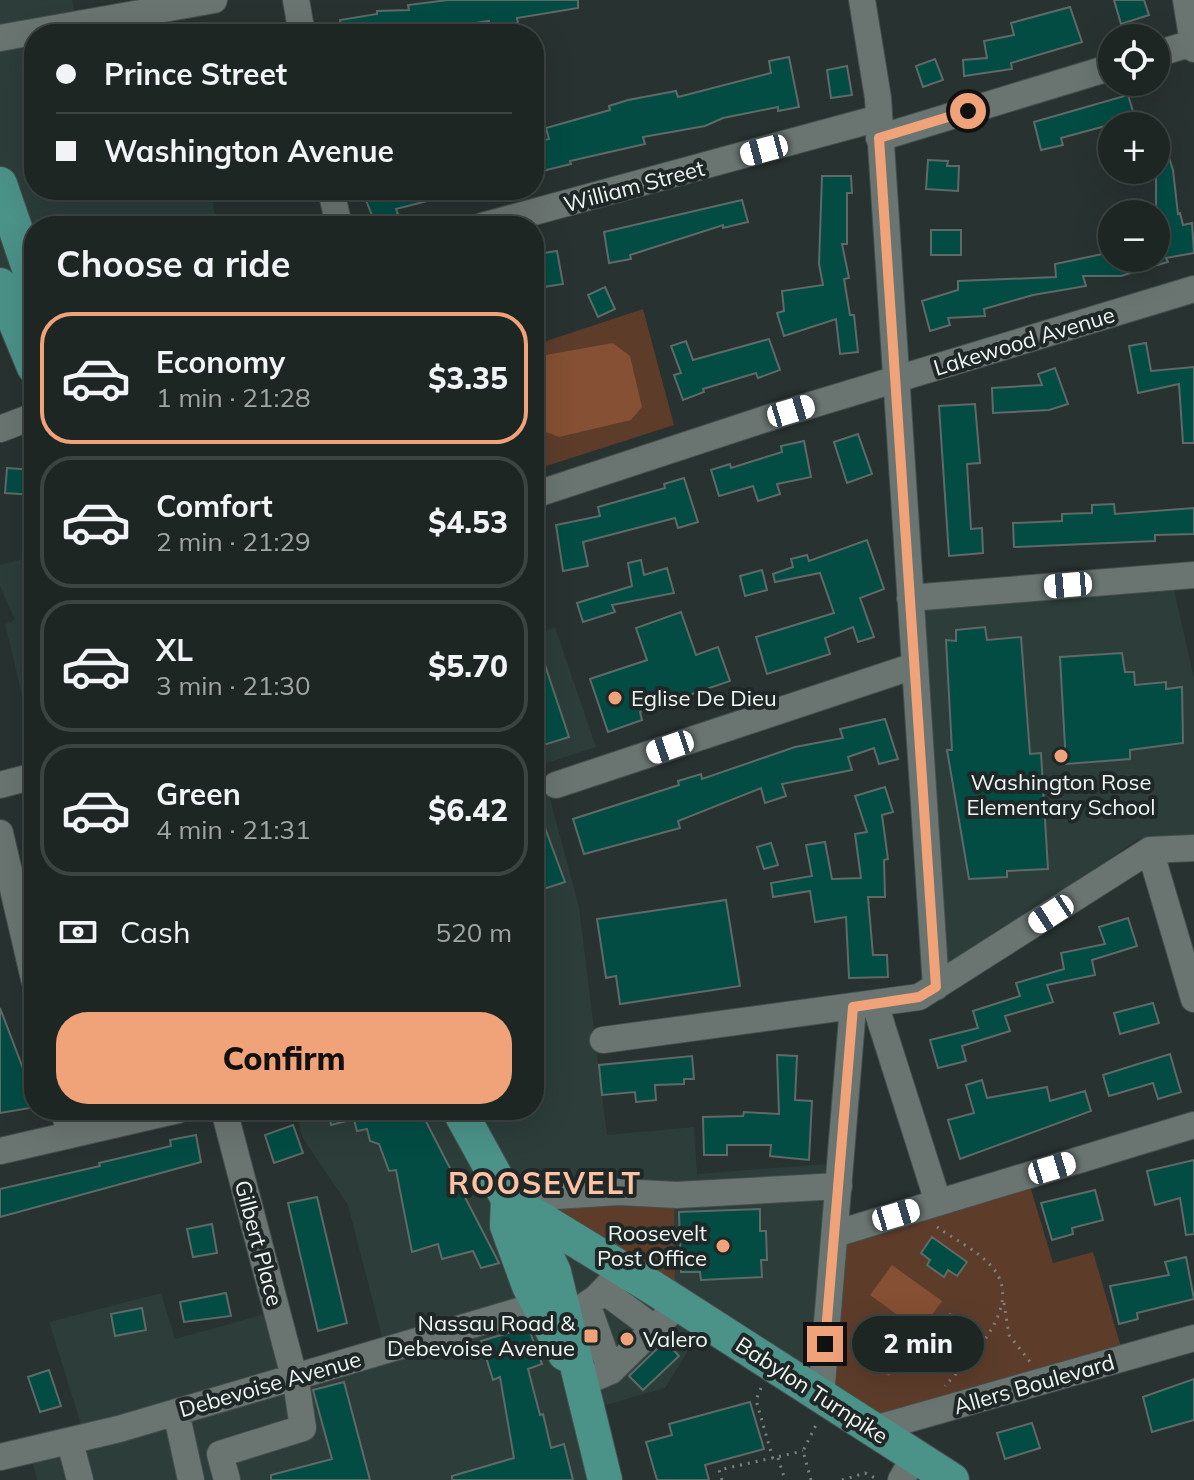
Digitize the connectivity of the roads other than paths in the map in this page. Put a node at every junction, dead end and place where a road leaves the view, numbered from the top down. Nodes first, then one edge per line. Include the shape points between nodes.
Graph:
1 (214, 0) edge
2 (296, 0) edge
3 (862, 0) edge
4 (1186, 0) edge
5 (79, 24) edge
6 (300, 24) edge
7 (24, 34) edge
8 (0, 38) edge
9 (1193, 43) edge
10 (1194, 49) edge
11 (1170, 50) edge
12 (1098, 71) edge
13 (879, 128) junction
14 (0, 184) edge
15 (523, 216) edge
16 (24, 254) edge
17 (0, 285) edge
18 (1194, 289) edge
19 (24, 343) edge
20 (896, 381) junction
21 (24, 420) edge
22 (0, 429) edge
23 (544, 492) edge
24 (1194, 575) edge
25 (910, 598) junction
26 (914, 666) junction
27 (24, 779) edge
28 (0, 785) edge
29 (556, 785) dead end
30 (0, 833) edge
31 (1194, 848) edge
32 (1150, 850) junction
33 (24, 936) edge
34 (936, 987) junction
35 (1194, 999) edge
36 (864, 1005) junction
37 (603, 1040) dead end
38 (227, 1120) edge
39 (465, 1120) edge
40 (67, 1122) edge
41 (1194, 1125) edge
42 (0, 1151) edge
43 (839, 1186) junction
44 (508, 1199) junction
45 (933, 1212) junction
46 (835, 1234) junction
47 (587, 1294) junction
48 (679, 1304) junction
49 (655, 1329) junction
50 (1194, 1338) edge
51 (621, 1363) junction
52 (577, 1374) junction
53 (294, 1377) junction
54 (820, 1408) junction
55 (176, 1412) junction
56 (874, 1429) junction
57 (70, 1442) junction
58 (0, 1457) edge
59 (908, 1468) edge
60 (80, 1480) edge
61 (191, 1480) edge
62 (227, 1480) edge
63 (605, 1480) edge
64 (952, 1480) edge

1 - 5 street
2 - 6 street
3 - 13 street
4 - 9 street
7 - 8 street
9 - 10 street
9 - 11 street
12 - 13 street, William Street
13 - 15 street, William Street
13 - 20 street
14 - 16 main road
17 - 19 main road
18 - 20 street, Lakewood Avenue
20 - 23 street, Lakewood Avenue
20 - 25 street
21 - 22 street
24 - 25 street
25 - 26 street
26 - 29 street
26 - 34 street
27 - 28 street
30 - 33 street
31 - 32 street
32 - 34 street
32 - 35 street
34 - 36 street via 919,997
36 - 37 street
36 - 43 street
36 - 45 street
38 - 53 street, Gilbert Place
39 - 44 main road
40 - 42 street
41 - 45 street
43 - 44 street
43 - 46 street
44 - 47 main road, Babylon Turnpike
44 - 47 main road via 507,1226
45 - 46 street
46 - 54 street
47 - 48 main road, Babylon Turnpike
47 - 49 street
47 - 51 street
47 - 52 main road
47 - 53 street, Debevoise Avenue
48 - 49 street
48 - 54 main road, Babylon Turnpike
49 - 51 street
50 - 56 street, Allers Boulevard
51 - 52 street
52 - 63 main road
53 - 55 street, Debevoise Avenue
53 - 62 street, Gilbert Place via 303,1428 220,1454
54 - 56 main road, Babylon Turnpike
55 - 57 street, Debevoise Avenue
55 - 61 street
56 - 59 main road, Babylon Turnpike
57 - 58 street, Debevoise Avenue
57 - 60 street
59 - 64 main road, Babylon Turnpike

